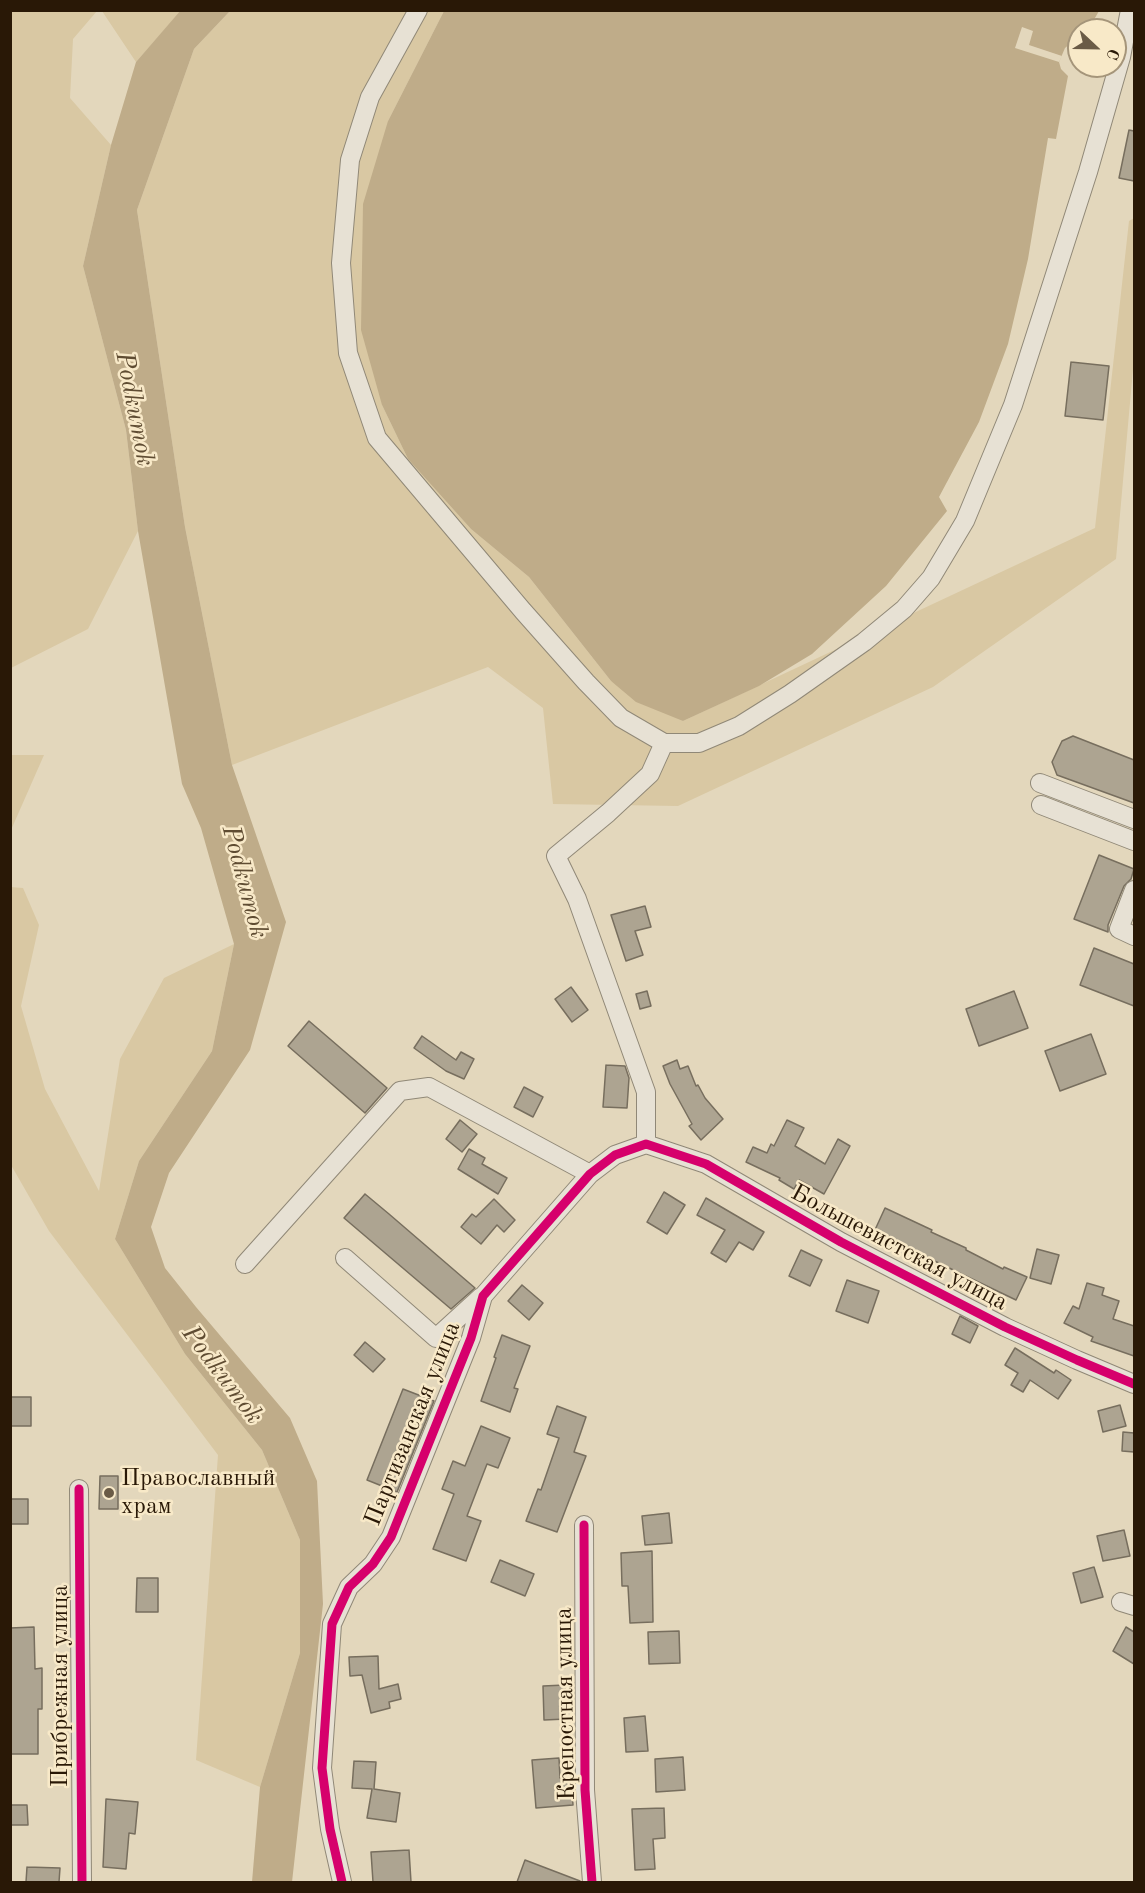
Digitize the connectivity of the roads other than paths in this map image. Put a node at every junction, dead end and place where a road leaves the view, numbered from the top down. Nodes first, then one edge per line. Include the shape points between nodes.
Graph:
1 (418, 10) edge
2 (1130, 10) edge
3 (1128, 58) edge
4 (664, 743) junction
5 (1040, 783) dead end
6 (1041, 805) dead end
7 (1134, 819) edge
8 (1134, 841) edge
9 (1134, 890) edge
10 (1134, 936) edge
11 (646, 1144) junction
12 (590, 1174) junction
13 (345, 1258) dead end
14 (245, 1264) dead end
15 (483, 1296) junction
16 (1134, 1384) edge
17 (79, 1489) dead end
18 (584, 1525) dead end
19 (82, 1882) edge
20 (342, 1882) edge
21 (592, 1882) edge

1 - 4 street via 370,97 350,160 341,263 348,353 377,438 586,682 621,718
2 - 3 street
3 - 4 street via 1013,405 965,521 931,578 904,609 864,642 739,726 699,743
4 - 11 street via 651,774 556,856 578,899 646,1092
5 - 7 street
6 - 8 street
9 - 10 street via 1119,929
11 - 12 street, Партизанская улица via 615,1155
11 - 16 street, Большевистская улица via 706,1164 841,1242 1005,1327
12 - 14 street via 429,1087 400,1091
12 - 15 street, Партизанская улица
13 - 15 street via 436,1338
15 - 20 street, Партизанская улица via 471,1338 391,1537 349,1587 332,1624 322,1768
17 - 19 street, Прибрежная улица
18 - 21 street, Крепостная улица via 585,1791

